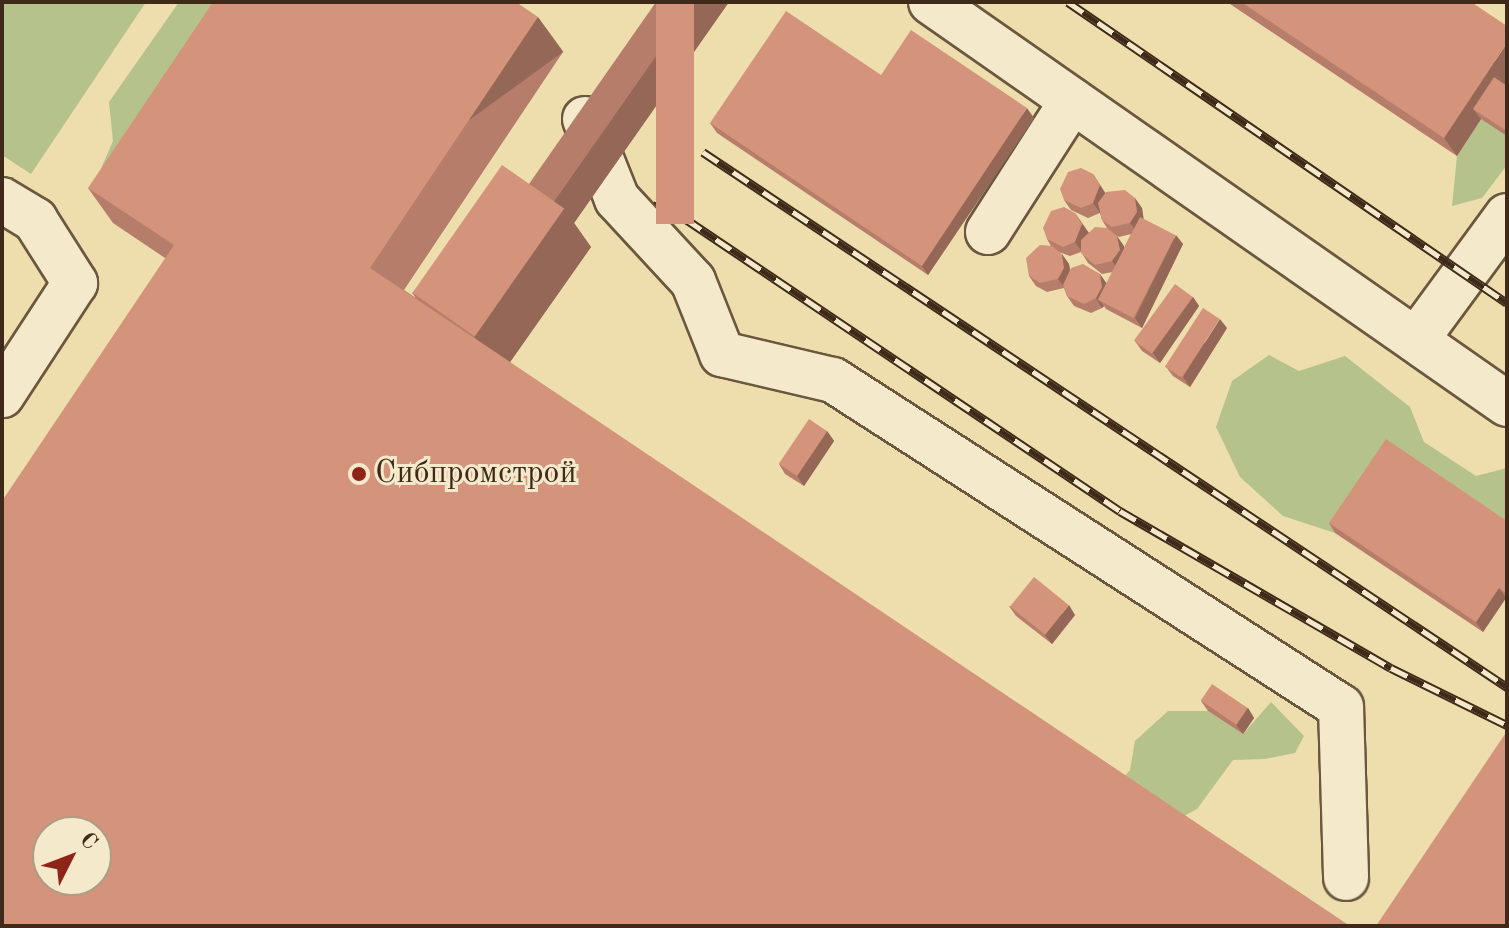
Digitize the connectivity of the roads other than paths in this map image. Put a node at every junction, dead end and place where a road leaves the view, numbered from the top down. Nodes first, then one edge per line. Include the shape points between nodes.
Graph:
1 (931, 2) edge
2 (612, 80) edge
3 (1072, 101) junction
4 (2, 200) edge
5 (1507, 216) edge
6 (988, 232) dead end
7 (1416, 340) junction
8 (2, 395) edge
9 (1507, 404) edge
10 (1346, 878) dead end

1 - 3 lane
2 - 10 lane via 585,119 617,199 693,281 722,354 833,380 1341,707
3 - 6 lane
3 - 7 lane
4 - 8 lane via 35,220 75,283
5 - 7 lane
7 - 9 lane

